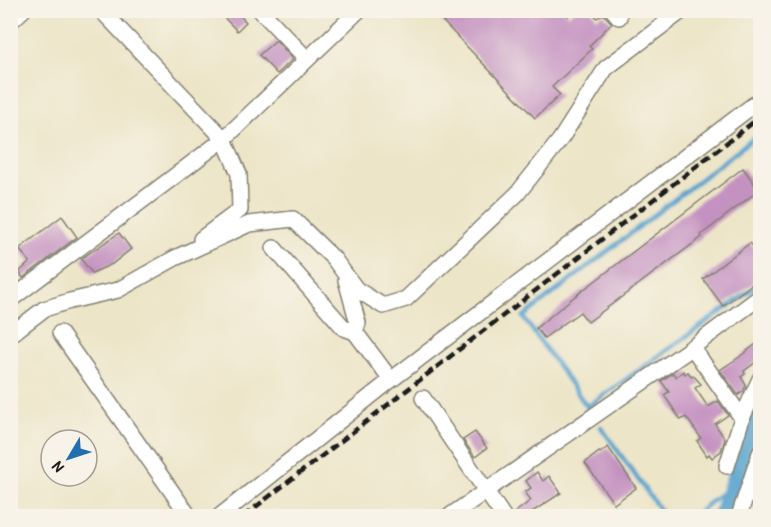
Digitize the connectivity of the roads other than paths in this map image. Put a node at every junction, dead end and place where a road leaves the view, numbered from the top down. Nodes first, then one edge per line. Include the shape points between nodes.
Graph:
1 (23, 10) edge
2 (101, 10) edge
3 (260, 10) edge
4 (359, 10) edge
5 (682, 10) edge
6 (10, 22) edge
7 (308, 59) junction
8 (760, 100) edge
9 (224, 139) junction
10 (274, 248) dead end
11 (175, 258) junction
12 (345, 275) junction
13 (760, 297) edge
14 (10, 300) edge
15 (355, 332) junction
16 (60, 333) dead end
17 (10, 335) edge
18 (692, 347) junction
19 (760, 379) edge
20 (391, 380) junction
21 (423, 398) dead end
22 (742, 418) junction
23 (760, 453) edge
24 (727, 466) dead end
25 (485, 492) junction
26 (189, 516) edge
27 (220, 516) edge
28 (450, 516) edge
29 (503, 516) edge
30 (739, 516) edge

1 - 6 street
2 - 9 street
3 - 7 street
4 - 7 street
5 - 12 street via 606,68 560,140 517,194 406,299 383,306 356,289
7 - 9 street
8 - 20 street
9 - 11 street via 239,174 240,210
9 - 14 street
10 - 15 street via 344,328
11 - 12 street via 249,224 293,219
11 - 17 street via 118,290 44,309
12 - 15 street via 358,323
13 - 18 street
15 - 20 street
16 - 26 street
18 - 22 street
18 - 25 street
19 - 22 street
20 - 27 street
21 - 25 street
22 - 24 street
23 - 30 street
25 - 28 street
25 - 29 street

